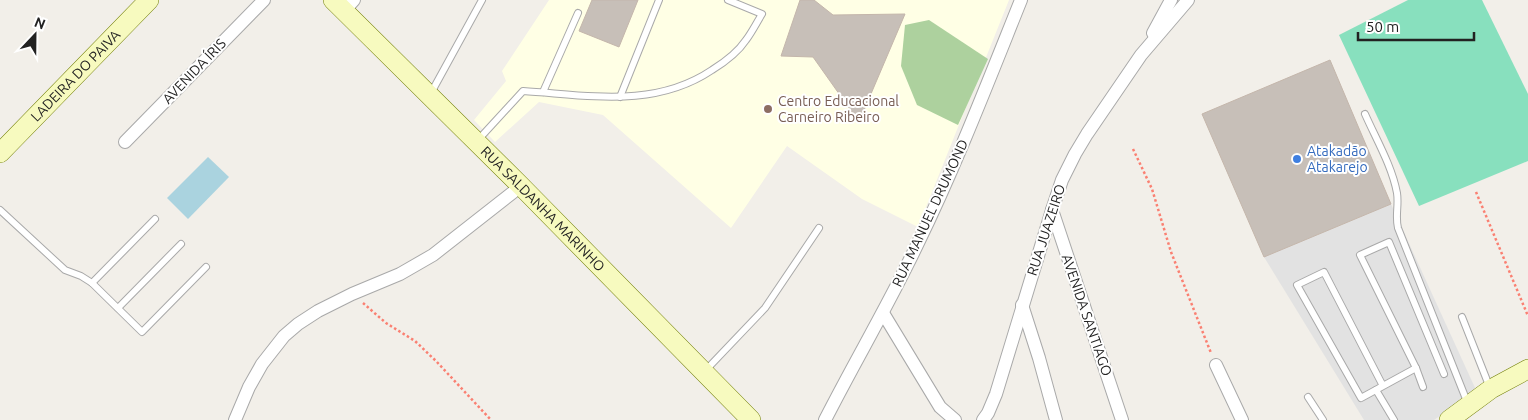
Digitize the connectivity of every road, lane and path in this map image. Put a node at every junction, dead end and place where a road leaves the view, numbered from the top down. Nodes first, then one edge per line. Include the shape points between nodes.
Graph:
1 (149, 0) edge
2 (264, 0) edge
3 (482, 0) edge
4 (659, 0) edge
5 (728, 0) edge
6 (1021, 0) edge
7 (1171, 0) edge
8 (1188, 0) edge
9 (344, 4) edge
10 (578, 13) dead end
11 (1141, 55) junction
12 (543, 92) junction
13 (429, 96) junction
14 (620, 96) junction
15 (1365, 114) dead end
16 (125, 142) dead end
17 (475, 142) junction
18 (1133, 149) dead end
19 (0, 153) edge
20 (521, 186) junction
21 (1476, 192) dead end
22 (0, 210) edge
23 (1052, 210) junction
24 (155, 219) dead end
25 (819, 228) dead end
26 (181, 244) dead end
27 (206, 267) dead end
28 (92, 283) junction
29 (352, 294) junction
30 (1022, 305) junction
31 (118, 308) junction
32 (883, 313) junction
33 (1528, 316) edge
34 (1462, 317) dead end
35 (1216, 365) joint
36 (1416, 368) junction
37 (1528, 369) edge
38 (704, 372) junction
39 (1444, 374) dead end
40 (1383, 386) junction
41 (1423, 387) dead end
42 (1491, 389) junction
43 (1376, 390) junction
44 (1308, 398) dead end
45 (1468, 406) junction
46 (235, 420) edge
47 (491, 420) edge
48 (751, 420) edge
49 (825, 420) edge
50 (955, 420) edge
51 (982, 420) edge
52 (1056, 420) edge
53 (1122, 420) edge
54 (1242, 420) edge
55 (1323, 420) edge
56 (1394, 420) edge
57 (1449, 420) edge

1 - 19 main road, LADEIRA DO PAIVA
2 - 16 street, AVENIDA ÍRIS
3 - 13 lane
4 - 14 lane
5 - 14 lane via 762,14 746,41 727,60 680,87 658,94
6 - 32 street, RUA MANUEL DRUMOND via 938,199
7 - 11 street, RUA JUAZEIRO
8 - 11 street, RUA JUAZEIRO
9 - 13 main road, RUA SALDANHA MARINHO
10 - 12 lane
11 - 23 street, RUA JUAZEIRO via 1075,154
12 - 14 lane
12 - 17 lane via 523,91
13 - 17 main road, RUA SALDANHA MARINHO
15 - 45 lane via 1393,177 1398,202 1398,228
17 - 20 main road, RUA SALDANHA MARINHO
18 - 35 path via 1152,189 1171,252
20 - 29 street via 433,255 400,274
20 - 38 main road, RUA SALDANHA MARINHO
21 - 33 path
22 - 28 lane via 64,270
23 - 30 street, RUA JUAZEIRO
23 - 53 street, AVENIDA SANTIAGO
24 - 28 lane
25 - 38 lane via 765,308
26 - 31 lane
27 - 31 lane via 142,332
28 - 31 lane
29 - 46 street via 298,324 284,336 262,364
29 - 47 path via 436,360
30 - 51 street, RUA JUAZEIRO via 996,394
30 - 52 street
32 - 49 street, RUA MANUEL DRUMOND
32 - 50 street via 940,407
34 - 42 lane
35 - 54 street
36 - 39 lane via 1360,254 1389,242
36 - 40 lane
36 - 41 lane
37 - 42 main road
38 - 48 main road, RUA SALDANHA MARINHO
40 - 43 lane
40 - 43 lane via 1324,272 1297,285 1361,398
42 - 45 main road
43 - 56 lane
44 - 55 lane
45 - 57 main road

